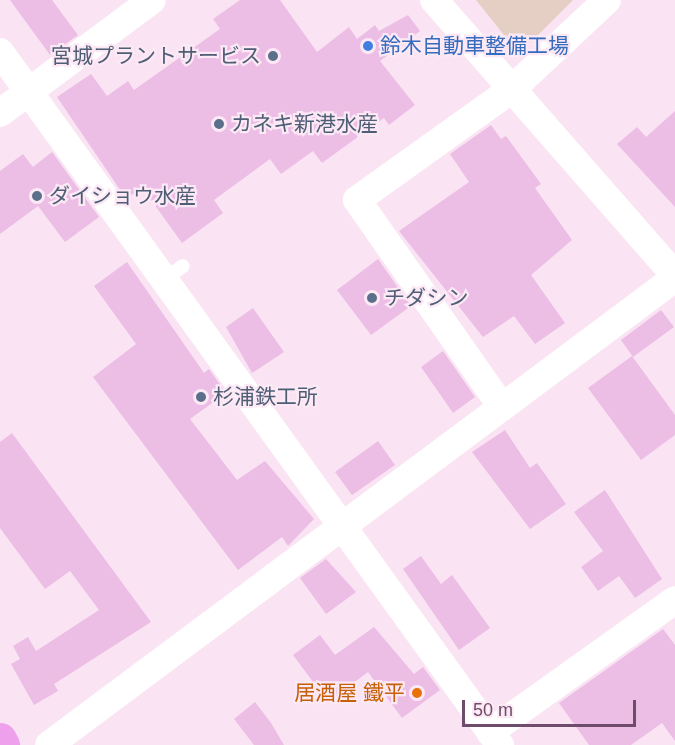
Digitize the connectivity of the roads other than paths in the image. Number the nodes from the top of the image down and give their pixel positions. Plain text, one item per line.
1 (152, 0) edge
2 (435, 0) edge
3 (607, 0) edge
4 (0, 52) edge
5 (512, 89) junction
6 (27, 93) junction
7 (0, 113) edge
8 (675, 277) edge
9 (502, 408) junction
10 (342, 527) junction
11 (675, 600) edge
12 (0, 739) edge
13 (495, 739) edge
14 (3, 745) edge
15 (49, 745) edge

1 - 6 street
2 - 5 street
3 - 5 street
4 - 6 street
5 - 8 street
5 - 9 street
6 - 7 street
6 - 10 street
8 - 9 street
9 - 10 street
10 - 13 street
10 - 15 street
11 - 13 street
12 - 14 highway

